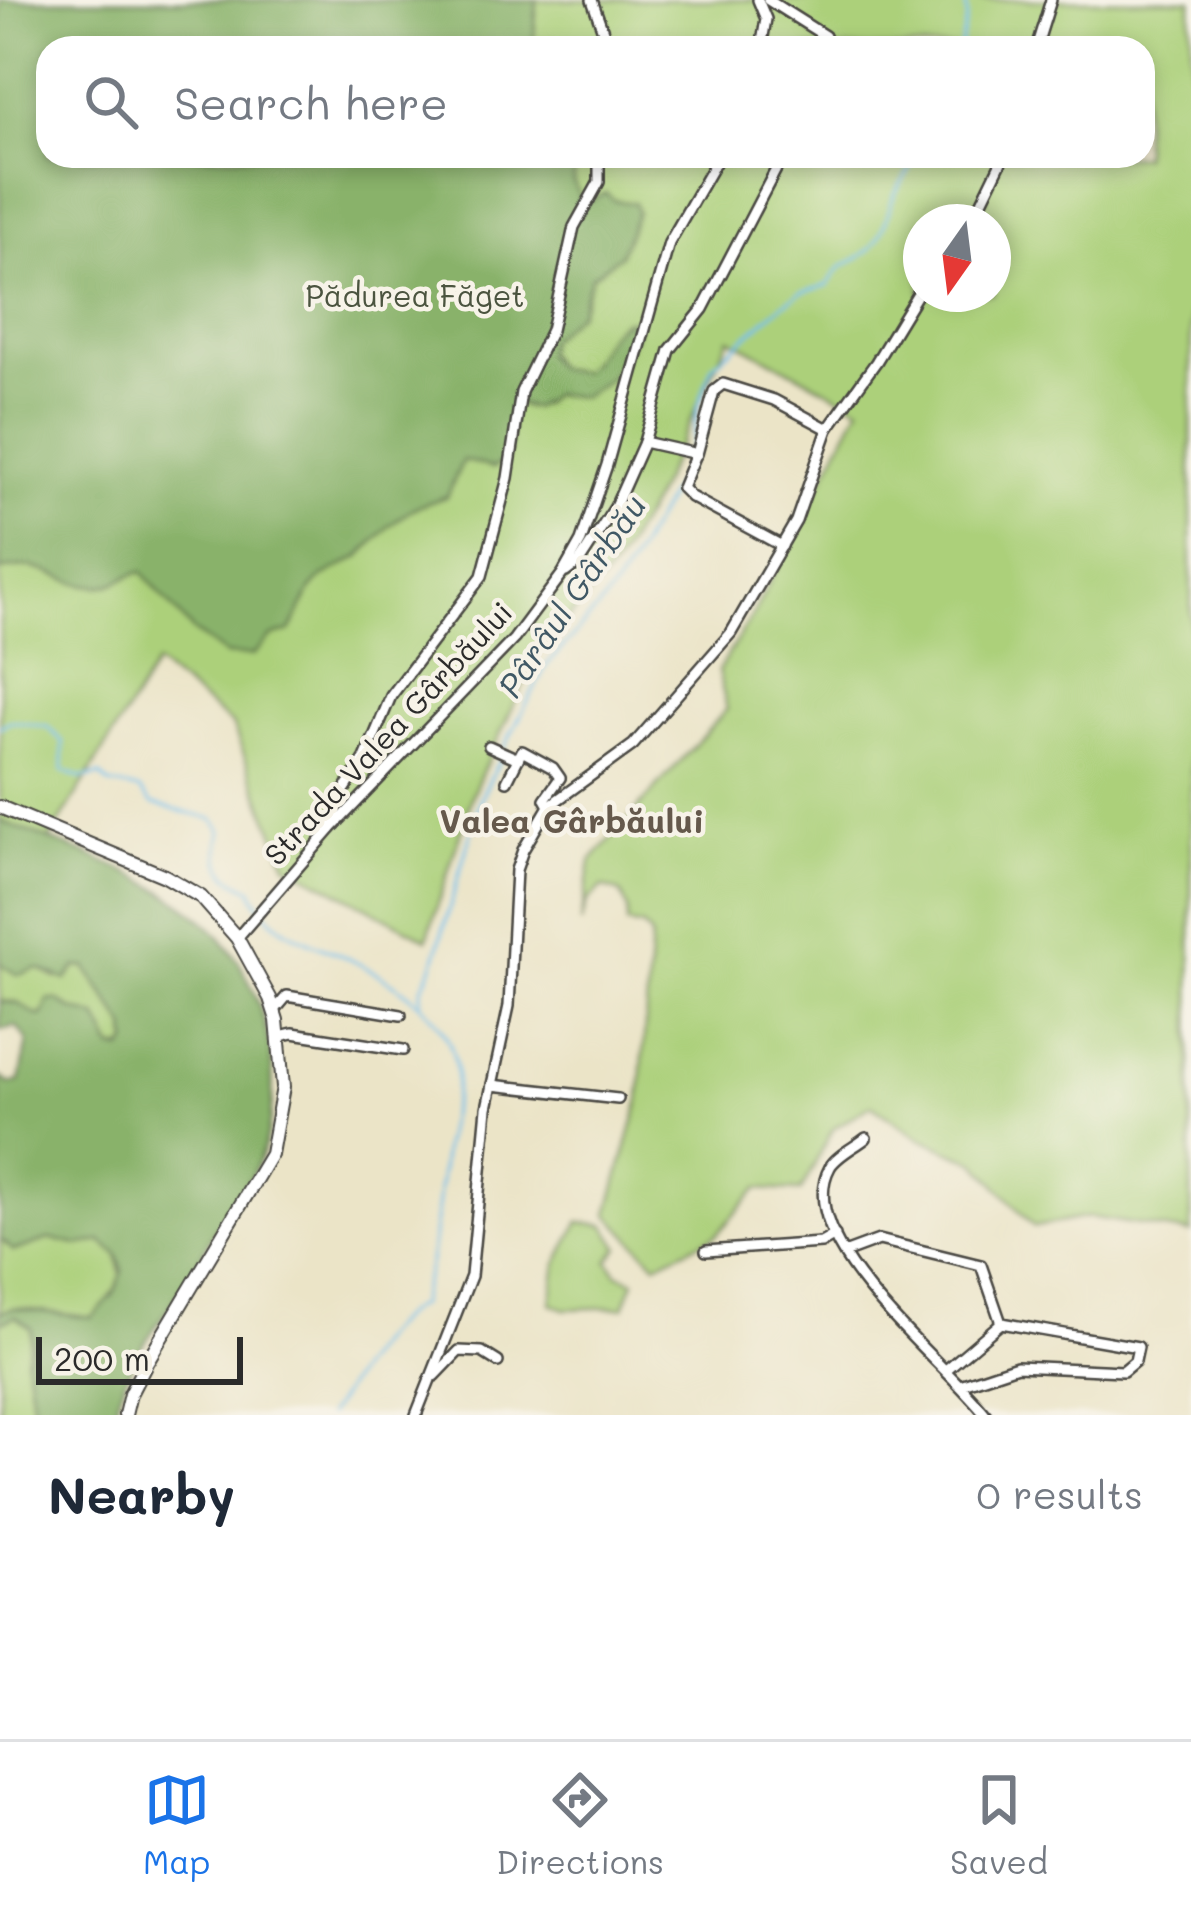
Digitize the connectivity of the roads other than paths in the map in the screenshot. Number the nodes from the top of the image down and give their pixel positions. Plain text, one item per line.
1 (592, 0) edge
2 (758, 0) edge
3 (768, 0) edge
4 (1051, 0) edge
5 (605, 36) edge
6 (763, 36) edge
7 (826, 36) edge
8 (1040, 36) edge
9 (599, 168) edge
10 (711, 168) edge
11 (777, 168) edge
12 (998, 168) edge
13 (981, 204) edge
14 (906, 312) edge
15 (828, 429) junction
16 (644, 442) junction
17 (693, 454) junction
18 (782, 546) junction
19 (563, 574) junction
20 (507, 781) dead end
21 (0, 807) edge
22 (546, 810) junction
23 (331, 829) junction
24 (237, 938) junction
25 (274, 1010) junction
26 (401, 1015) dead end
27 (280, 1036) junction
28 (404, 1050) dead end
29 (491, 1084) junction
30 (618, 1099) dead end
31 (866, 1138) dead end
32 (835, 1235) junction
33 (706, 1251) dead end
34 (844, 1253) junction
35 (1001, 1323) junction
36 (498, 1362) dead end
37 (947, 1369) junction
38 (962, 1384) junction
39 (428, 1385) junction
40 (125, 1415) edge
41 (416, 1415) edge
42 (986, 1415) edge

1 - 5 street
2 - 6 street
3 - 7 street
4 - 8 street
9 - 23 street
10 - 19 street, Strada Valea Gârbăului
11 - 16 street
12 - 13 street
14 - 15 street
15 - 17 street
15 - 18 street
16 - 17 street
16 - 19 street
17 - 18 street
18 - 22 street
19 - 23 street, Strada Valea Gârbăului
20 - 22 street
21 - 24 main road
22 - 29 street
23 - 24 street, Strada Valea Gârbăului
24 - 25 main road
25 - 26 street
25 - 27 main road
27 - 28 street
27 - 40 main road
29 - 30 street
29 - 39 street
31 - 32 street
32 - 33 street
32 - 34 street
34 - 35 street
34 - 37 street
35 - 37 street
35 - 38 street
36 - 39 street
37 - 38 street
38 - 42 street
39 - 41 street

